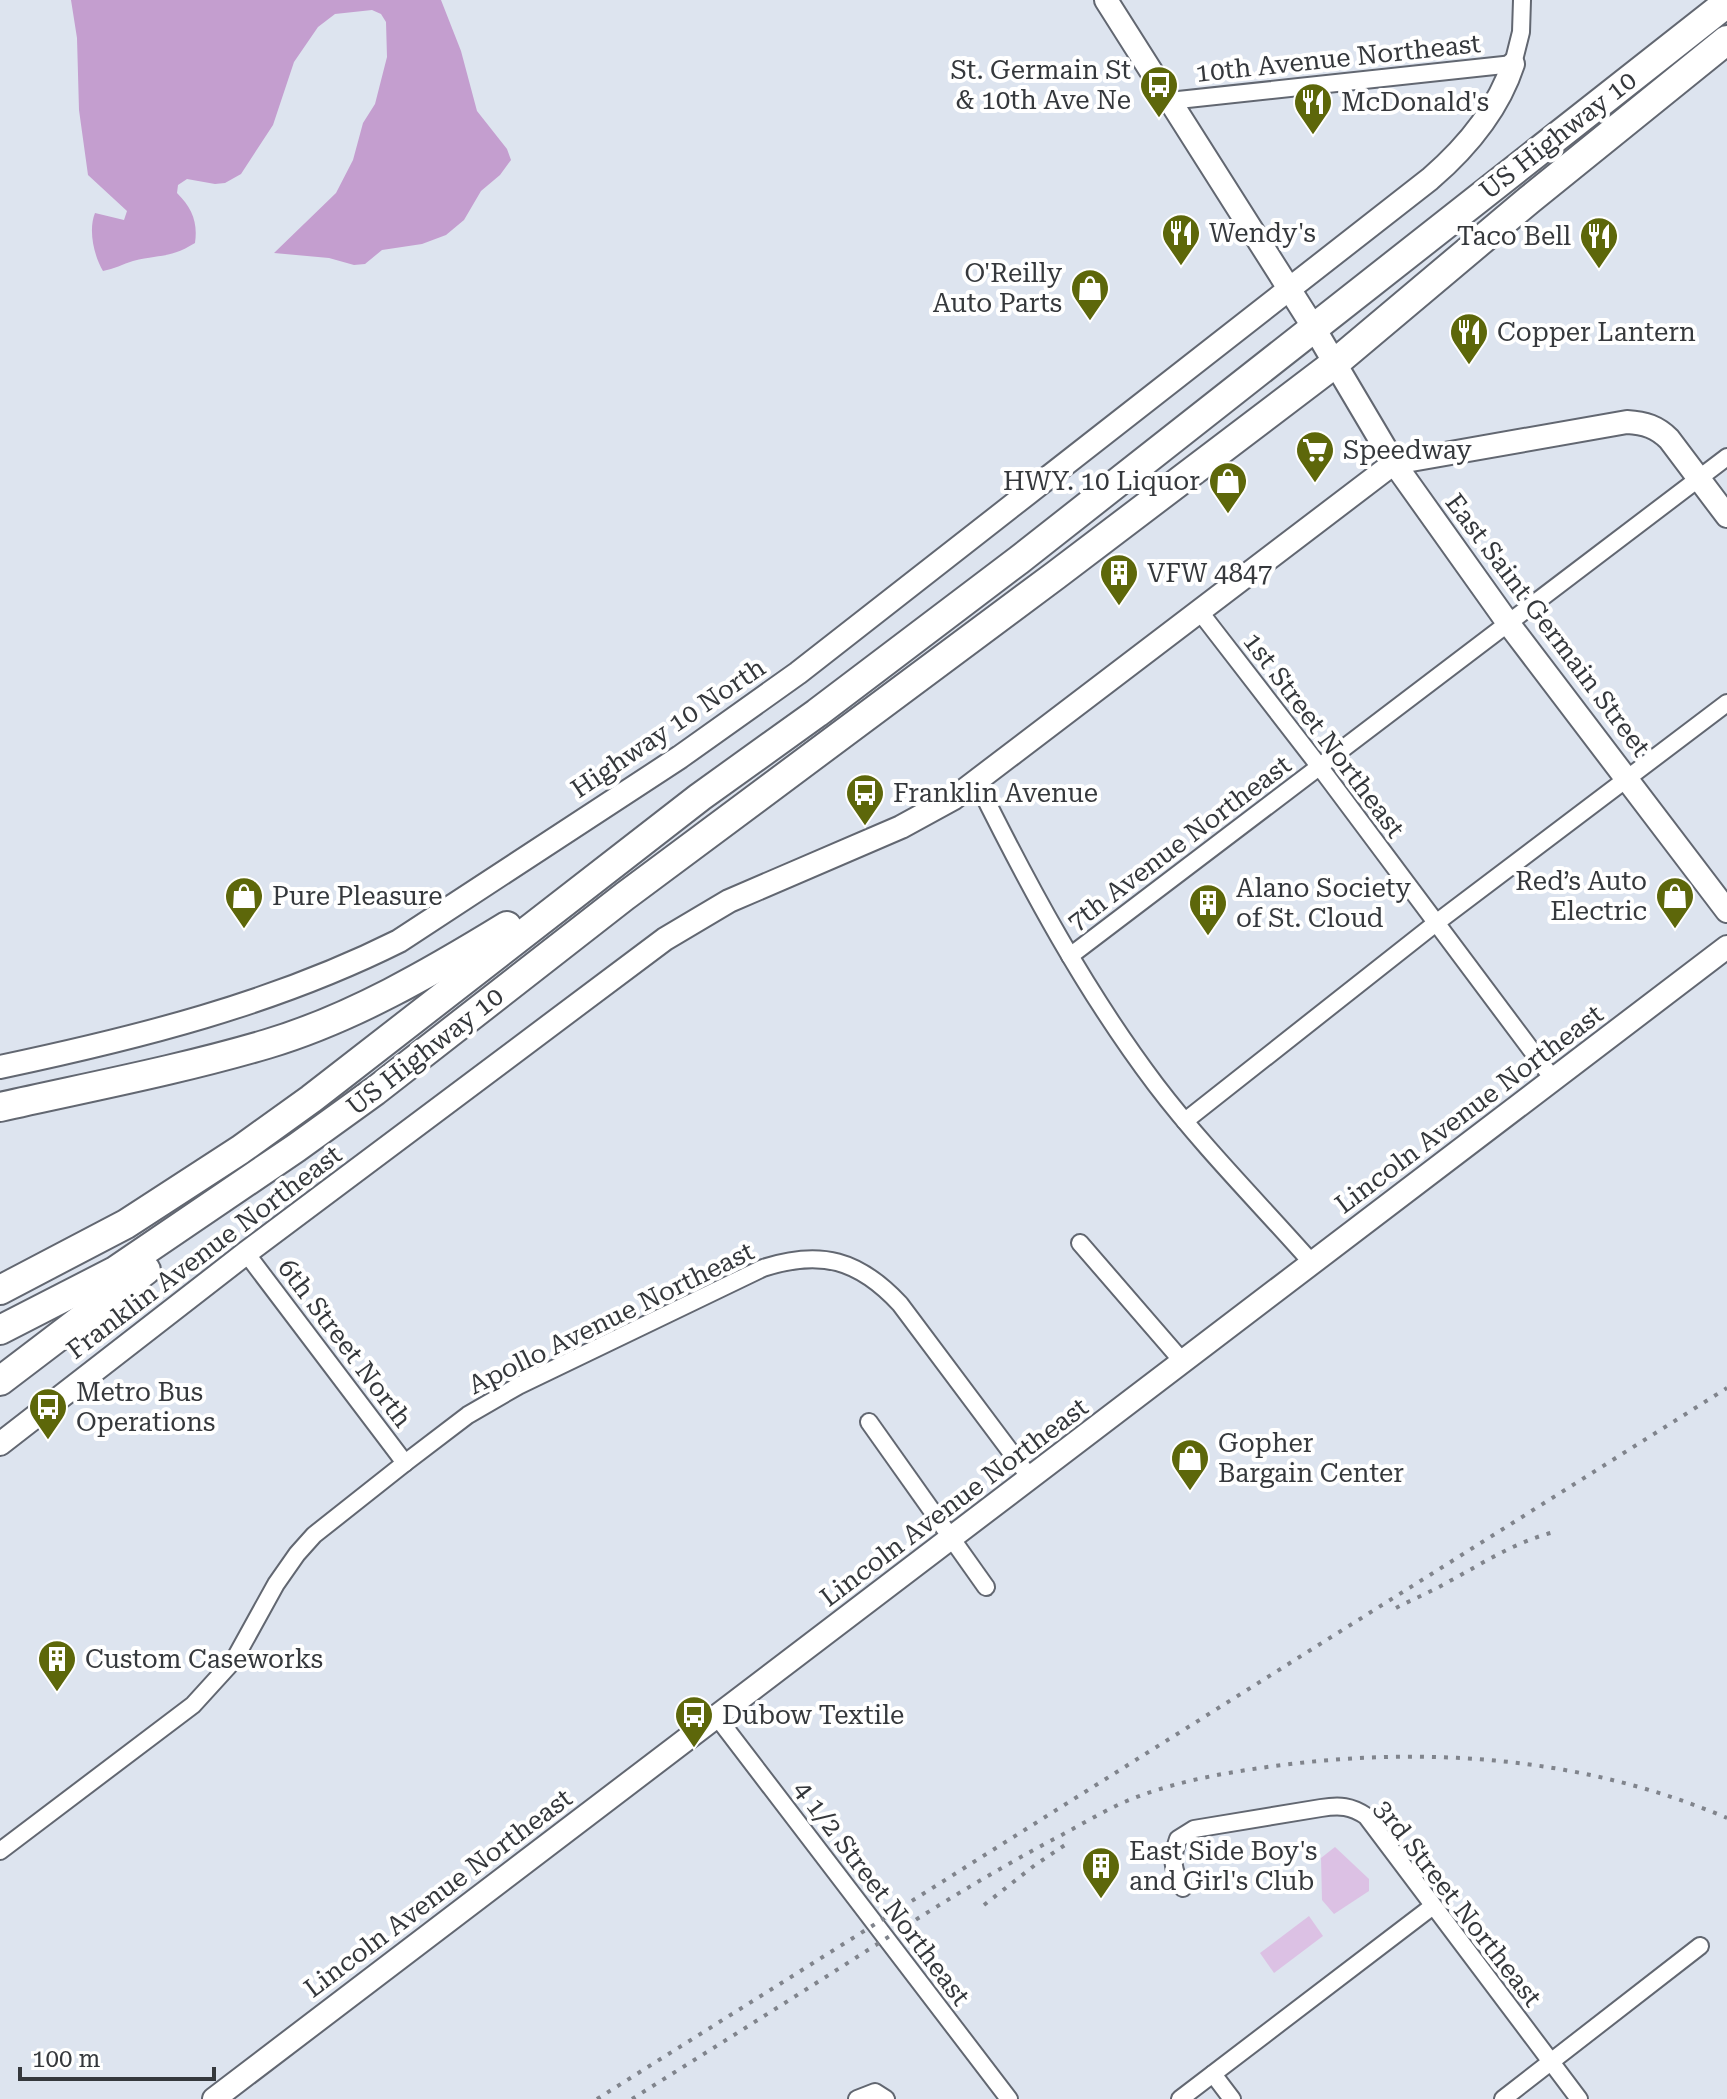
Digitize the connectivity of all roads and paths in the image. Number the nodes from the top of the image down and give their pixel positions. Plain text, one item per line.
1 (1106, 0) edge
2 (1522, 0) edge
3 (1727, 3) edge
4 (1727, 40) edge
5 (1513, 64) junction
6 (1169, 101) junction
7 (1288, 288) junction
8 (1314, 328) junction
9 (1334, 364) junction
10 (1727, 457) edge
11 (1394, 463) junction
12 (1698, 478) junction
13 (1727, 516) edge
14 (1200, 612) junction
15 (1508, 623) junction
16 (1727, 703) edge
17 (1319, 766) junction
18 (1628, 780) junction
19 (977, 782) junction
20 (700, 797) junction
21 (1727, 911) edge
22 (1436, 923) junction
23 (1727, 947) edge
24 (1070, 956) junction
25 (0, 1067) edge
26 (1553, 1079) junction
27 (0, 1107) edge
28 (1185, 1121) junction
29 (296, 1148) junction
30 (1080, 1243) dead end
31 (246, 1253) junction
32 (1312, 1263) junction
33 (0, 1290) edge
34 (0, 1330) edge
35 (1183, 1362) junction
36 (0, 1381) edge
37 (869, 1422) dead end
38 (0, 1444) edge
39 (405, 1463) junction
40 (1031, 1479) junction
41 (952, 1539) junction
42 (986, 1587) dead end
43 (717, 1717) junction
44 (0, 1851) edge
45 (1183, 1888) dead end
46 (1433, 1906) junction
47 (1700, 1946) dead end
48 (1551, 2063) junction
49 (1213, 2074) junction
50 (881, 2095) edge
51 (214, 2099) edge
52 (857, 2099) edge
53 (1009, 2099) edge
54 (1180, 2099) edge
55 (1232, 2099) edge
56 (1503, 2099) edge
57 (1579, 2099) edge

1 - 6 street, East Saint Germain Street
2 - 5 street
3 - 8 highway, US Highway 10
4 - 9 highway, US Highway 10
5 - 6 street, 10th Avenue Northeast
5 - 7 street, Highway 10 North
6 - 7 street, East Saint Germain Street
7 - 8 street, East Saint Germain Street
7 - 25 street, Highway 10 North
8 - 9 street, East Saint Germain Street
8 - 20 highway, US Highway 10
9 - 11 street, East Saint Germain Street
9 - 29 highway, US Highway 10
10 - 12 street, 7th Avenue Northeast
11 - 12 street
11 - 14 street, Franklin Avenue Northeast
11 - 15 street, East Saint Germain Street
12 - 13 street
12 - 15 street, 7th Avenue Northeast
14 - 17 street, 1st Street Northeast
14 - 19 street, Franklin Avenue Northeast
15 - 17 street, 7th Avenue Northeast
15 - 18 street, East Saint Germain Street
16 - 18 street
17 - 22 street, 1st Street Northeast
17 - 24 street, 7th Avenue Northeast
18 - 21 street, East Saint Germain Street
18 - 22 street
19 - 24 street
19 - 31 street, Franklin Avenue Northeast
20 - 27 highway
20 - 33 highway
22 - 26 street, 1st Street Northeast
22 - 28 street
23 - 26 street, Lincoln Avenue Northeast
24 - 28 street
26 - 32 street, Lincoln Avenue Northeast
28 - 32 street
29 - 34 highway, US Highway 10
29 - 36 highway
30 - 35 street
31 - 38 street, Franklin Avenue Northeast
31 - 39 street, 6th Street North
32 - 35 street, Lincoln Avenue Northeast
35 - 40 street, Lincoln Avenue Northeast
37 - 41 street
39 - 40 street, Apollo Avenue Northeast
39 - 44 street, Apollo Avenue Northeast
40 - 41 street, Lincoln Avenue Northeast
41 - 42 street
41 - 43 street, Lincoln Avenue Northeast
43 - 51 street, Lincoln Avenue Northeast
43 - 53 street, 4 1/2 Street Northeast
45 - 46 street, 3rd Street Northeast
46 - 48 street, 3rd Street Northeast
46 - 49 street
47 - 48 street
48 - 56 street
48 - 57 street, 3rd Street Northeast
49 - 54 street
49 - 55 street
50 - 52 street

